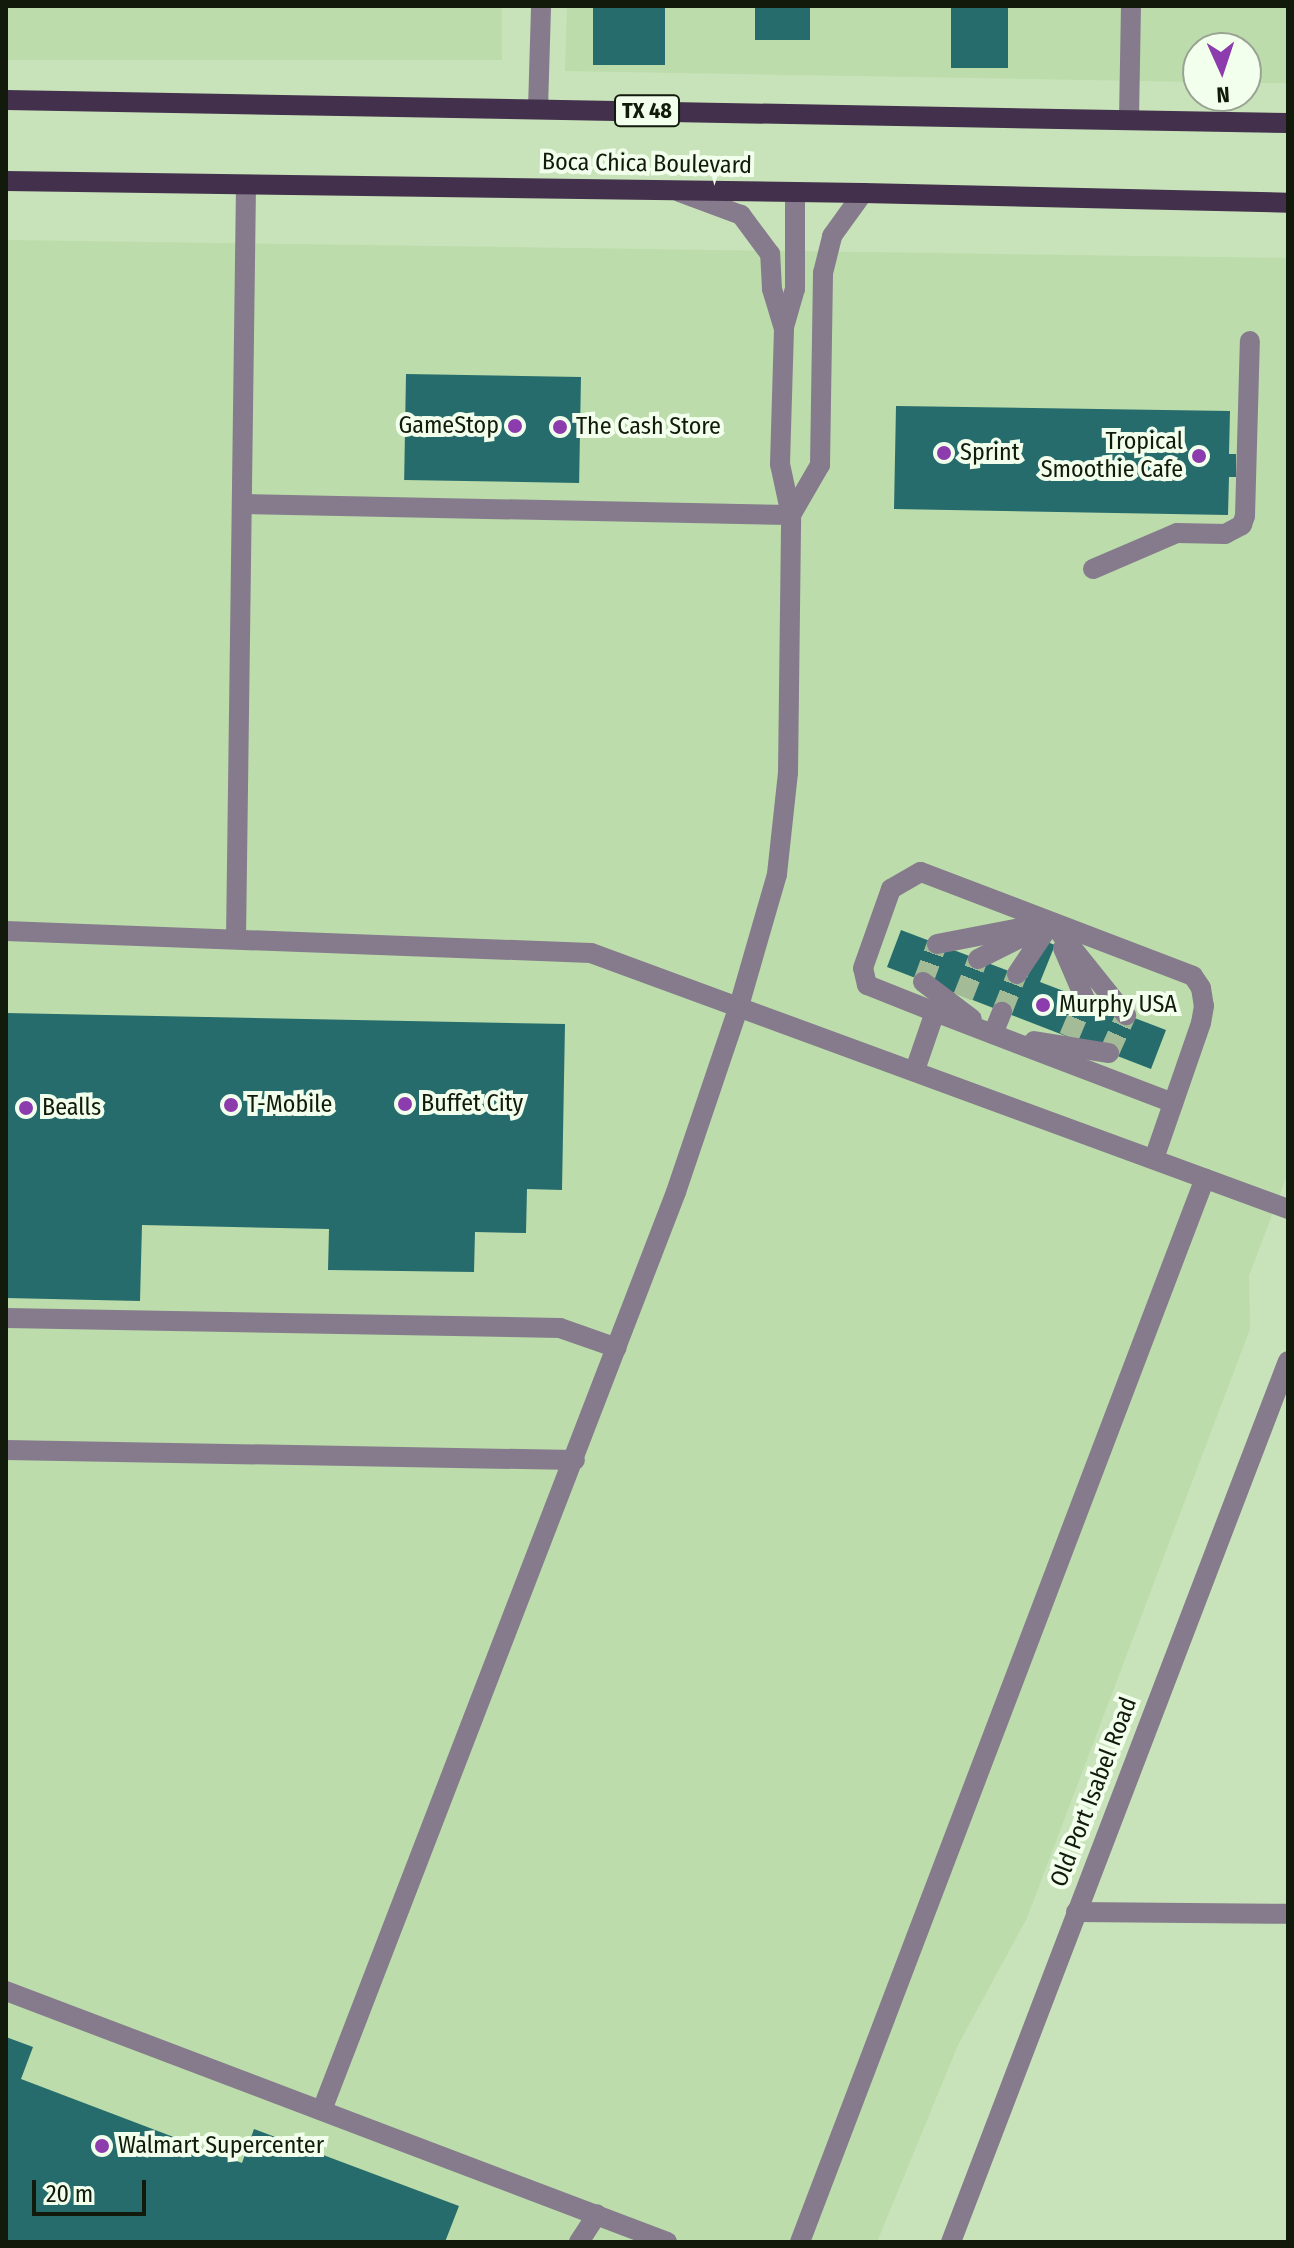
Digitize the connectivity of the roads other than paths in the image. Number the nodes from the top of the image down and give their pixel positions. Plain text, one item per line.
1 (541, 6) edge
2 (1131, 6) edge
3 (6, 100) edge
4 (538, 109) junction
5 (1129, 120) junction
6 (1288, 123) edge
7 (6, 181) edge
8 (246, 185) junction
9 (675, 191) junction
10 (795, 193) junction
11 (863, 193) junction
12 (1288, 203) edge
13 (784, 329) junction
14 (1250, 341) dead end
15 (242, 504) junction
16 (791, 515) junction
17 (1093, 569) dead end
18 (1051, 922) junction
19 (6, 931) edge
20 (236, 939) junction
21 (937, 944) dead end
22 (978, 959) tunnel mouth
23 (1017, 974) tunnel mouth
24 (923, 982) dead end
25 (963, 997) dead end
26 (1085, 999) dead end
27 (739, 1006) junction
28 (935, 1012) junction
29 (1002, 1012) tunnel mouth
30 (1126, 1015) dead end
31 (993, 1034) junction
32 (1069, 1037) dead end
33 (1109, 1053) dead end
34 (915, 1070) junction
35 (1173, 1103) junction
36 (1154, 1159) junction
37 (1205, 1178) junction
38 (1288, 1209) edge
39 (6, 1318) edge
40 (617, 1348) junction
41 (1288, 1361) edge
42 (6, 1450) edge
43 (575, 1460) junction
44 (1076, 1912) junction
45 (1288, 1914) edge
46 (6, 1991) edge
47 (322, 2110) junction
48 (597, 2214) junction
49 (579, 2242) edge
50 (667, 2242) edge
51 (800, 2242) edge
52 (951, 2242) edge

1 - 4 street
2 - 5 street
3 - 4 main road, TX 48
4 - 5 main road, TX 48
5 - 6 main road, TX 48
7 - 8 main road, Boca Chica Boulevard
8 - 9 main road, Boca Chica Boulevard
8 - 15 street
9 - 10 main road, Boca Chica Boulevard
9 - 13 street
10 - 11 main road, Boca Chica Boulevard
10 - 13 street
11 - 12 main road, Boca Chica Boulevard
11 - 16 street
13 - 16 street
14 - 17 street
15 - 16 street
15 - 20 street
16 - 27 street
18 - 21 street
18 - 22 street
18 - 23 street
18 - 26 street
18 - 28 street
18 - 30 street
18 - 35 street
19 - 20 street
20 - 27 street
24 - 31 street
25 - 31 street
27 - 34 street
27 - 40 street
28 - 31 street
28 - 34 street
29 - 31 street
31 - 32 street
31 - 33 street
31 - 35 street
34 - 36 street
35 - 36 street
36 - 37 street
37 - 38 street
37 - 51 street
39 - 40 street
40 - 43 street
41 - 44 street, Old Port Isabel Road
42 - 43 street
43 - 47 street
44 - 45 street
44 - 52 street, Old Port Isabel Road
46 - 47 street
47 - 48 street
48 - 49 street
48 - 50 street

